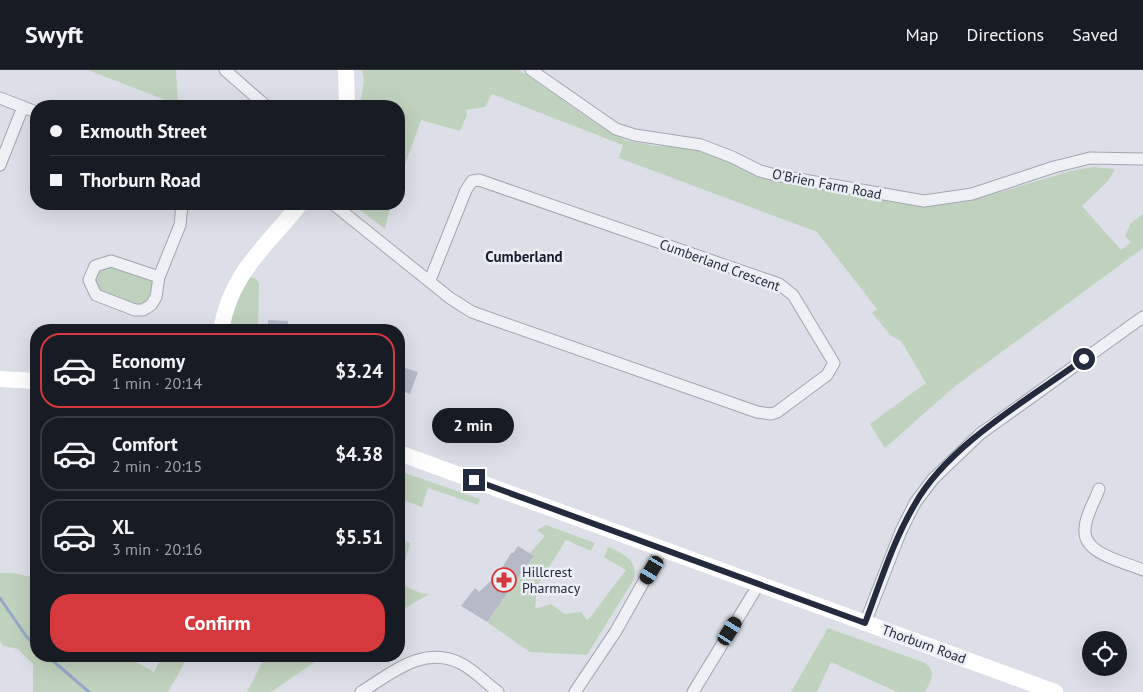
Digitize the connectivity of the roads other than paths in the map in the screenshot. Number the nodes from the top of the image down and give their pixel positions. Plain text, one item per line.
1 (225, 70) edge
2 (346, 70) edge
3 (531, 70) edge
4 (0, 98) edge
5 (259, 100) edge
6 (347, 100) edge
7 (23, 107) junction
8 (30, 110) edge
9 (1143, 159) edge
10 (0, 164) edge
11 (181, 210) edge
12 (295, 210) edge
13 (341, 210) edge
14 (159, 277) junction
15 (430, 280) junction
16 (1143, 317) edge
17 (222, 324) edge
18 (0, 372) edge
19 (0, 379) edge
20 (29, 380) edge
21 (0, 392) edge
22 (405, 455) edge
23 (1099, 489) dead end
24 (662, 549) junction
25 (1143, 570) edge
26 (759, 584) junction
27 (865, 623) junction
28 (361, 692) edge
29 (498, 692) edge
30 (575, 692) edge
31 (693, 692) edge
32 (1055, 692) edge

1 - 5 street
2 - 6 main road
3 - 9 street, O'Brien Farm Road
4 - 7 street
7 - 8 street
7 - 10 street
11 - 14 street
12 - 17 main road
13 - 15 street, Cumberland Crescent
14 - 14 street
15 - 15 street, Cumberland Crescent
16 - 27 street
18 - 20 main road
19 - 20 main road
20 - 21 main road
22 - 24 main road, Thorburn Road
23 - 25 street
24 - 26 main road, Thorburn Road
24 - 30 street
26 - 27 main road, Thorburn Road
26 - 31 street
27 - 32 main road, Thorburn Road
28 - 29 street

